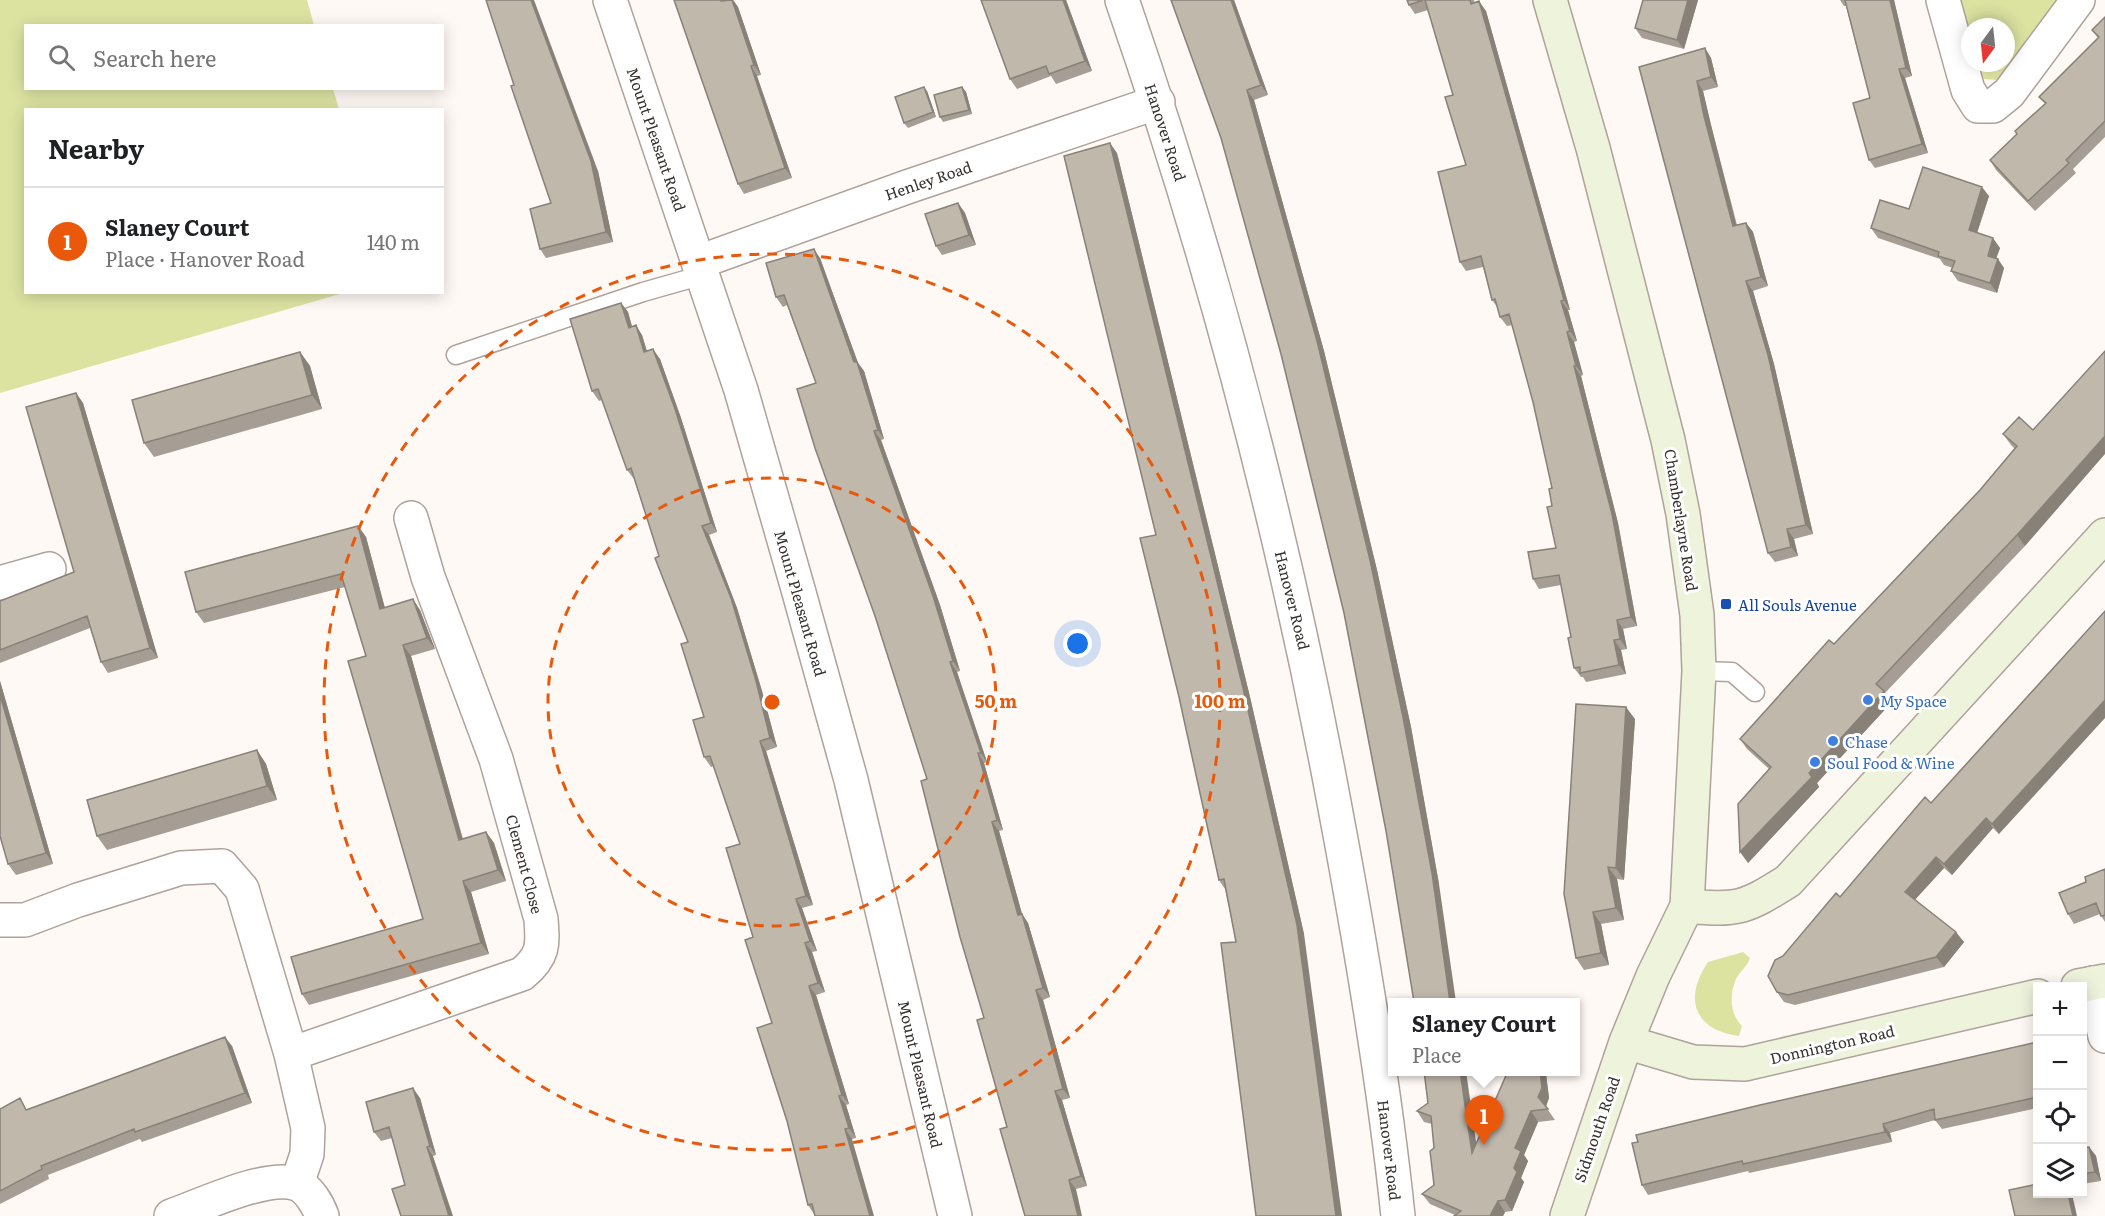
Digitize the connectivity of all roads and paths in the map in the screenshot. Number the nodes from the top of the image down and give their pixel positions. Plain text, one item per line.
1 (610, 0) edge
2 (1122, 0) edge
3 (1550, 0) edge
4 (1943, 0) edge
5 (2078, 0) edge
6 (1158, 102) junction
7 (701, 269) junction
8 (456, 355) dead end
9 (411, 518) dead end
10 (2105, 535) edge
11 (49, 569) dead end
12 (0, 583) edge
13 (1699, 671) junction
14 (1755, 692) dead end
15 (1687, 906) junction
16 (0, 920) edge
17 (2092, 984) edge
18 (2033, 997) edge
19 (2105, 1036) edge
20 (1626, 1042) junction
21 (291, 1054) junction
22 (297, 1184) junction
23 (171, 1216) edge
24 (322, 1216) edge
25 (955, 1216) edge
26 (1398, 1216) edge
27 (1567, 1216) edge

1 - 7 street, Mount Pleasant Road
2 - 6 street, Hanover Road
3 - 13 street, Chamberlayne Road
4 - 5 street
6 - 7 street, Henley Road
6 - 26 street, Hanover Road
7 - 8 lane
7 - 25 street, Mount Pleasant Road
9 - 21 street, Clement Close
10 - 15 street
11 - 12 street
13 - 14 lane
13 - 15 street, Chamberlayne Road
15 - 20 street, Chamberlayne Road
16 - 21 street
17 - 19 street
18 - 20 street, Donnington Road
20 - 27 street, Sidmouth Road
21 - 22 street
22 - 23 street
22 - 24 street

